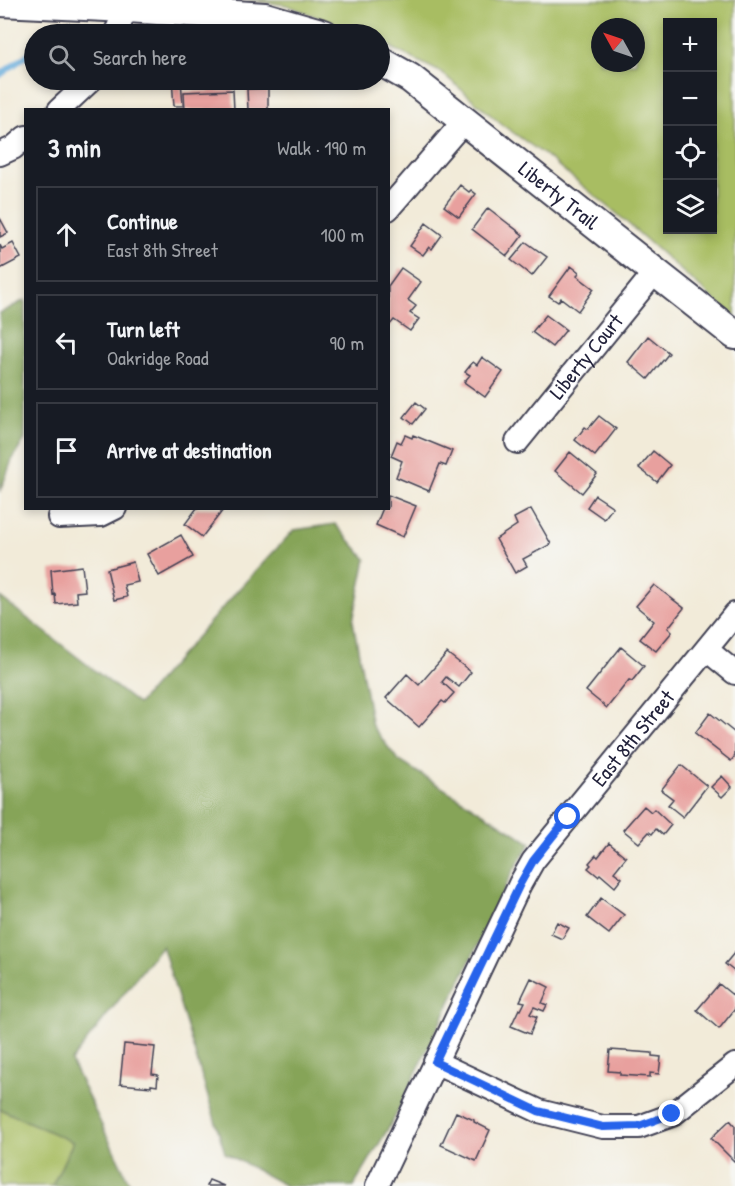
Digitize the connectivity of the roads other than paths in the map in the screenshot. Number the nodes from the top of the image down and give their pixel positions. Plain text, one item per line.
1 (0, 2) edge
2 (127, 8) junction
3 (120, 24) edge
4 (289, 24) edge
5 (390, 67) edge
6 (80, 90) edge
7 (61, 108) edge
8 (465, 120) junction
9 (24, 139) edge
10 (0, 154) edge
11 (390, 207) edge
12 (655, 272) junction
13 (735, 334) edge
14 (517, 442) dead end
15 (111, 510) edge
16 (59, 517) dead end
17 (735, 614) edge
18 (707, 650) junction
19 (735, 673) edge
20 (435, 1062) junction
21 (735, 1065) edge
22 (377, 1186) edge

1 - 2 street
2 - 3 street
2 - 4 street
5 - 8 street, Liberty Trail
6 - 7 street
8 - 11 street
8 - 12 street, Liberty Trail
9 - 10 street
12 - 13 street, Liberty Trail
12 - 14 street, Liberty Court
15 - 16 street
17 - 18 street, East 8th Street
18 - 19 street
18 - 20 street, East 8th Street
20 - 21 street
20 - 22 street, East 8th Street

